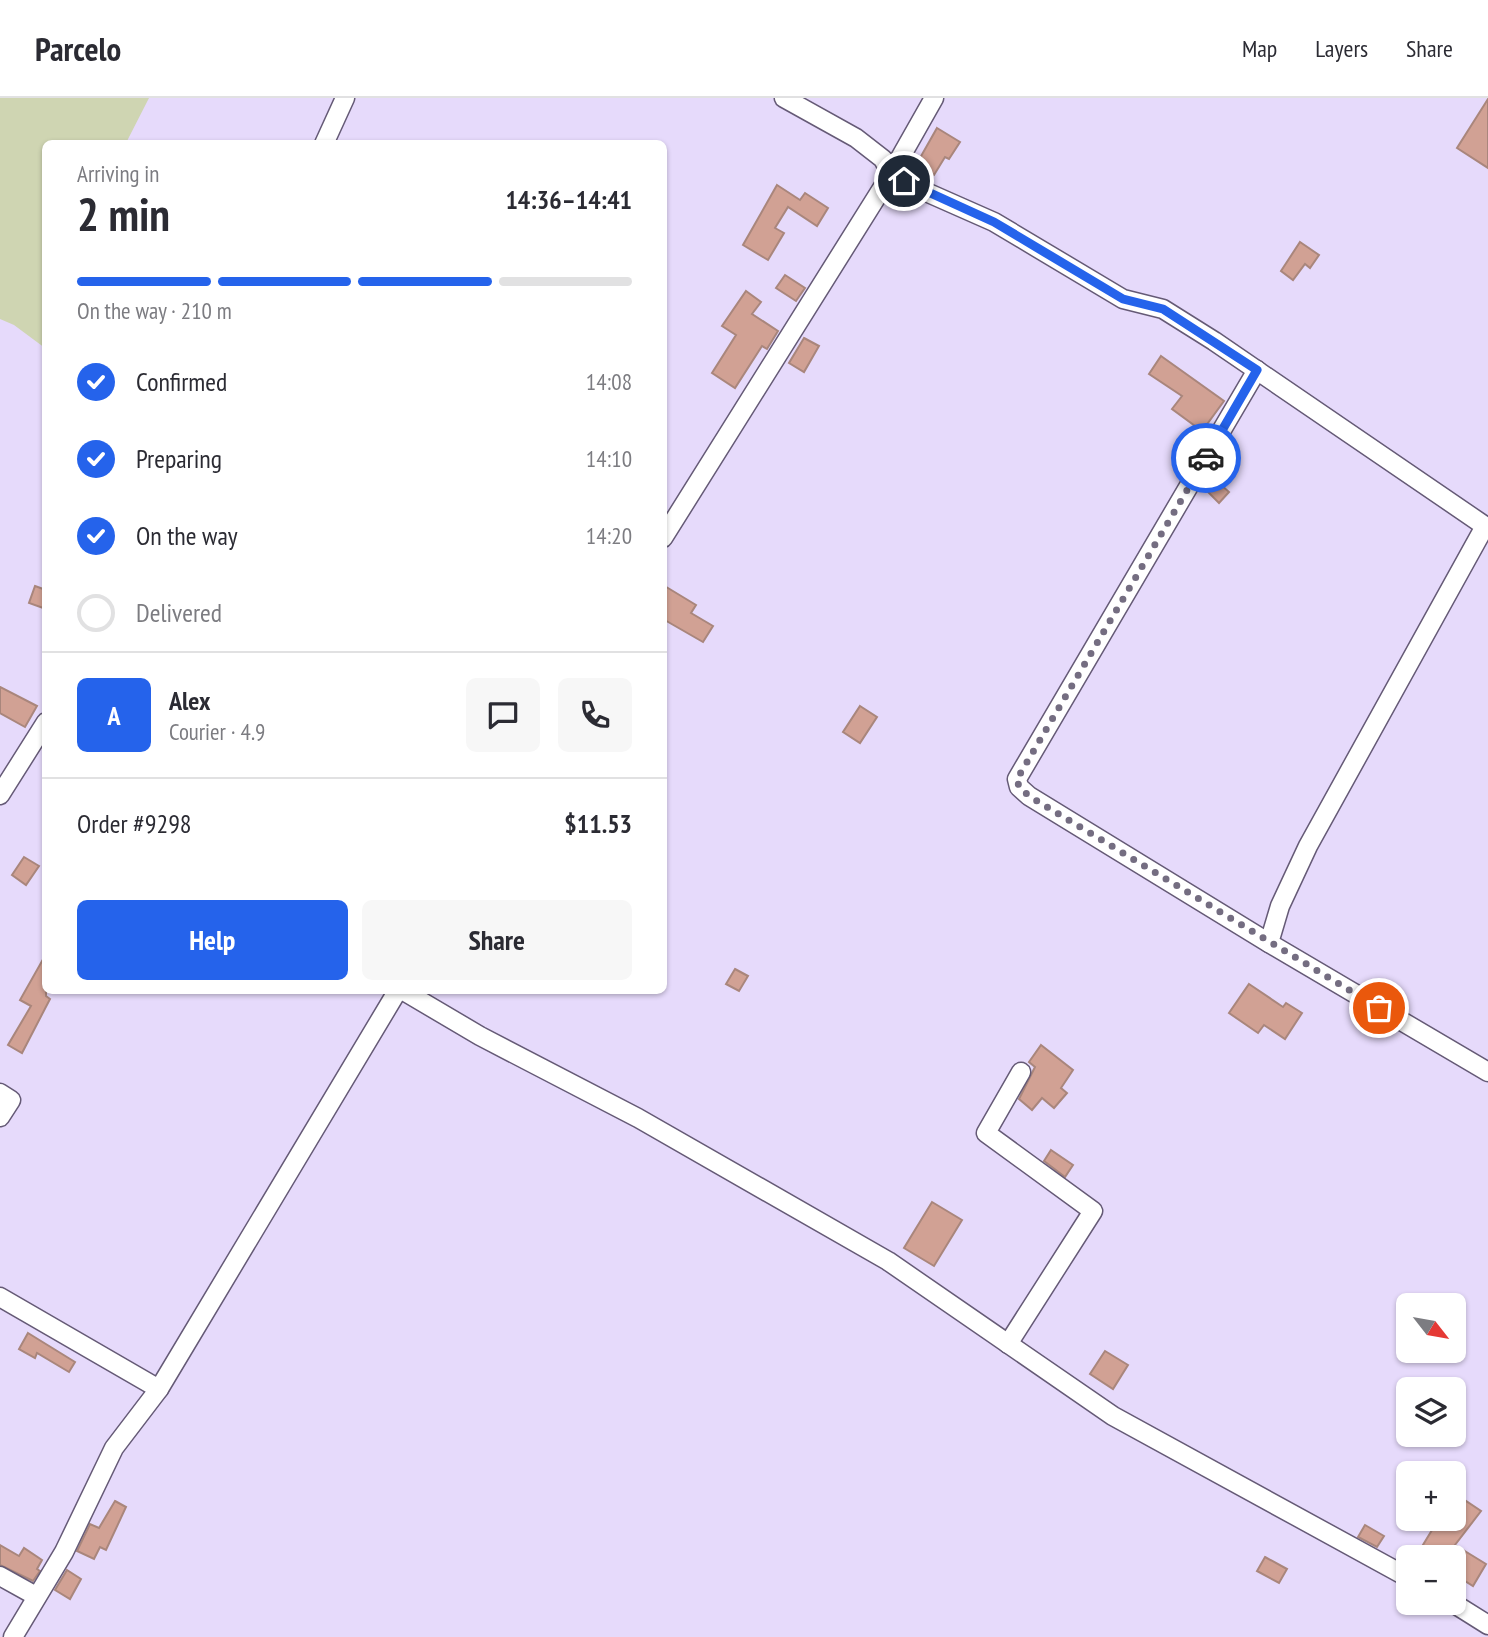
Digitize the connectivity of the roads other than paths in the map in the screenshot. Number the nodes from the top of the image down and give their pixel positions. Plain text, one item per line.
1 (345, 98) edge
2 (784, 98) edge
3 (934, 98) edge
4 (326, 140) edge
5 (891, 174) junction
6 (1257, 370) junction
7 (667, 532) edge
8 (42, 728) edge
9 (0, 795) edge
10 (1269, 943) junction
11 (398, 994) edge
12 (407, 994) edge
13 (1021, 1072) dead end
14 (1488, 1072) edge
15 (0, 1093) edge
16 (0, 1117) edge
17 (0, 1297) edge
18 (1008, 1344) junction
19 (159, 1389) junction
20 (1396, 1571) edge
21 (0, 1576) edge
22 (36, 1596) junction
23 (1466, 1611) edge
24 (1488, 1625) edge
25 (13, 1637) edge

1 - 4 street
2 - 5 street
3 - 5 street
5 - 6 street
5 - 7 street
6 - 10 street
6 - 10 street
8 - 9 street
10 - 14 street
11 - 19 street
12 - 18 street
13 - 18 street
15 - 16 street
17 - 19 street
18 - 20 street
19 - 22 street
21 - 22 street
22 - 25 street
23 - 24 street

